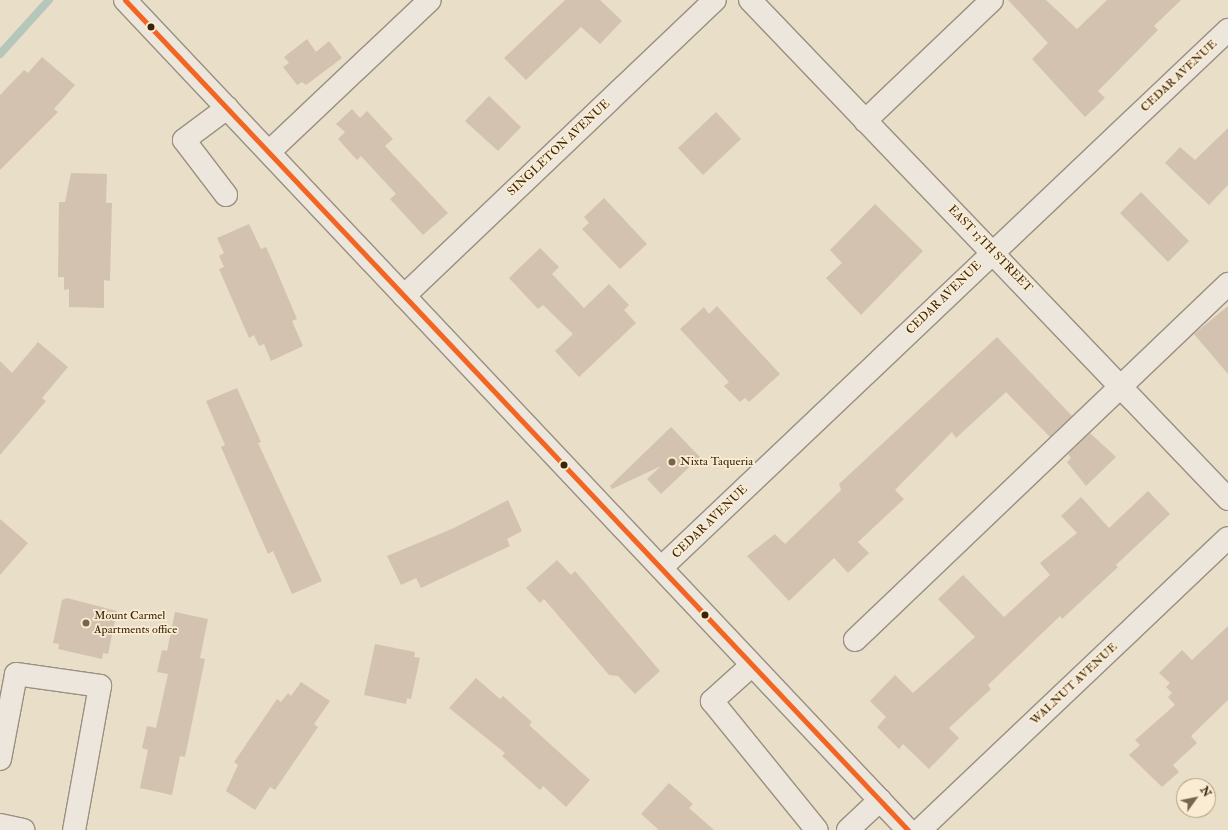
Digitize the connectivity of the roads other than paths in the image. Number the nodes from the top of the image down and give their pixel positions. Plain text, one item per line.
1 (430, 0) edge
2 (715, 0) edge
3 (750, 0) edge
4 (992, 0) edge
5 (130, 2) edge
6 (1228, 30) edge
7 (227, 108) junction
8 (865, 121) junction
9 (269, 152) junction
10 (226, 195) dead end
11 (993, 251) junction
12 (1228, 284) edge
13 (404, 296) junction
14 (1120, 385) junction
15 (1228, 499) edge
16 (1228, 538) edge
17 (661, 568) junction
18 (855, 640) dead end
19 (752, 665) junction
20 (0, 759) edge
21 (880, 800) junction
22 (0, 825) edge
23 (23, 830) edge
24 (74, 830) edge
25 (817, 830) edge
26 (848, 830) edge
27 (908, 830) edge
28 (920, 830) edge

1 - 9 street
2 - 13 street, SINGLETON AVENUE
3 - 8 street, EAST 13TH STREET
4 - 8 street
5 - 7 street
6 - 11 street, CEDAR AVENUE
7 - 9 street
7 - 10 street
8 - 11 street, EAST 13TH STREET
9 - 13 street
11 - 14 street, EAST 13TH STREET
11 - 17 street, CEDAR AVENUE
12 - 14 street
13 - 17 street
14 - 15 street, EAST 13TH STREET
14 - 18 street
16 - 28 street, WALNUT AVENUE
17 - 19 street
19 - 21 street
19 - 25 street
20 - 24 street
21 - 26 street
21 - 27 street
22 - 23 street

